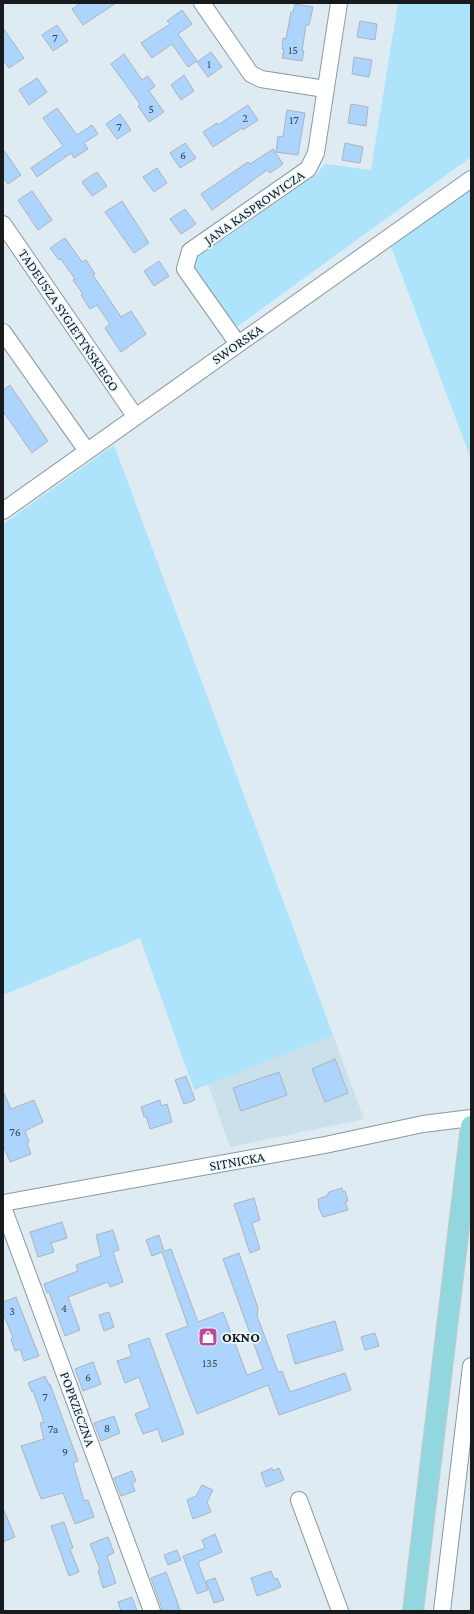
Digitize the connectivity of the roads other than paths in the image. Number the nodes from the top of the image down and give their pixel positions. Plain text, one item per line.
1 (202, 3) edge
2 (339, 3) edge
3 (325, 89) junction
4 (471, 179) edge
5 (3, 224) edge
6 (3, 332) edge
7 (238, 344) junction
8 (135, 416) junction
9 (87, 451) junction
10 (3, 511) edge
11 (471, 1118) edge
12 (471, 1126) edge
13 (3, 1203) edge
14 (3, 1206) edge
15 (471, 1366) edge
16 (299, 1500) dead end
17 (152, 1611) edge
18 (340, 1611) edge
19 (413, 1611) edge
20 (442, 1611) edge

1 - 3 street
2 - 3 street, JANA KASPROWICZA
3 - 7 street, JANA KASPROWICZA
4 - 7 street, SWORSKA
5 - 8 street, TADEUSZA SYGIETYŃSKIEGO
6 - 9 street
7 - 8 street, SWORSKA
8 - 9 street, SWORSKA
9 - 10 street, SWORSKA
11 - 13 street, SITNICKA
12 - 19 main road
14 - 17 street, POPRZECZNA
15 - 20 street
16 - 18 street

